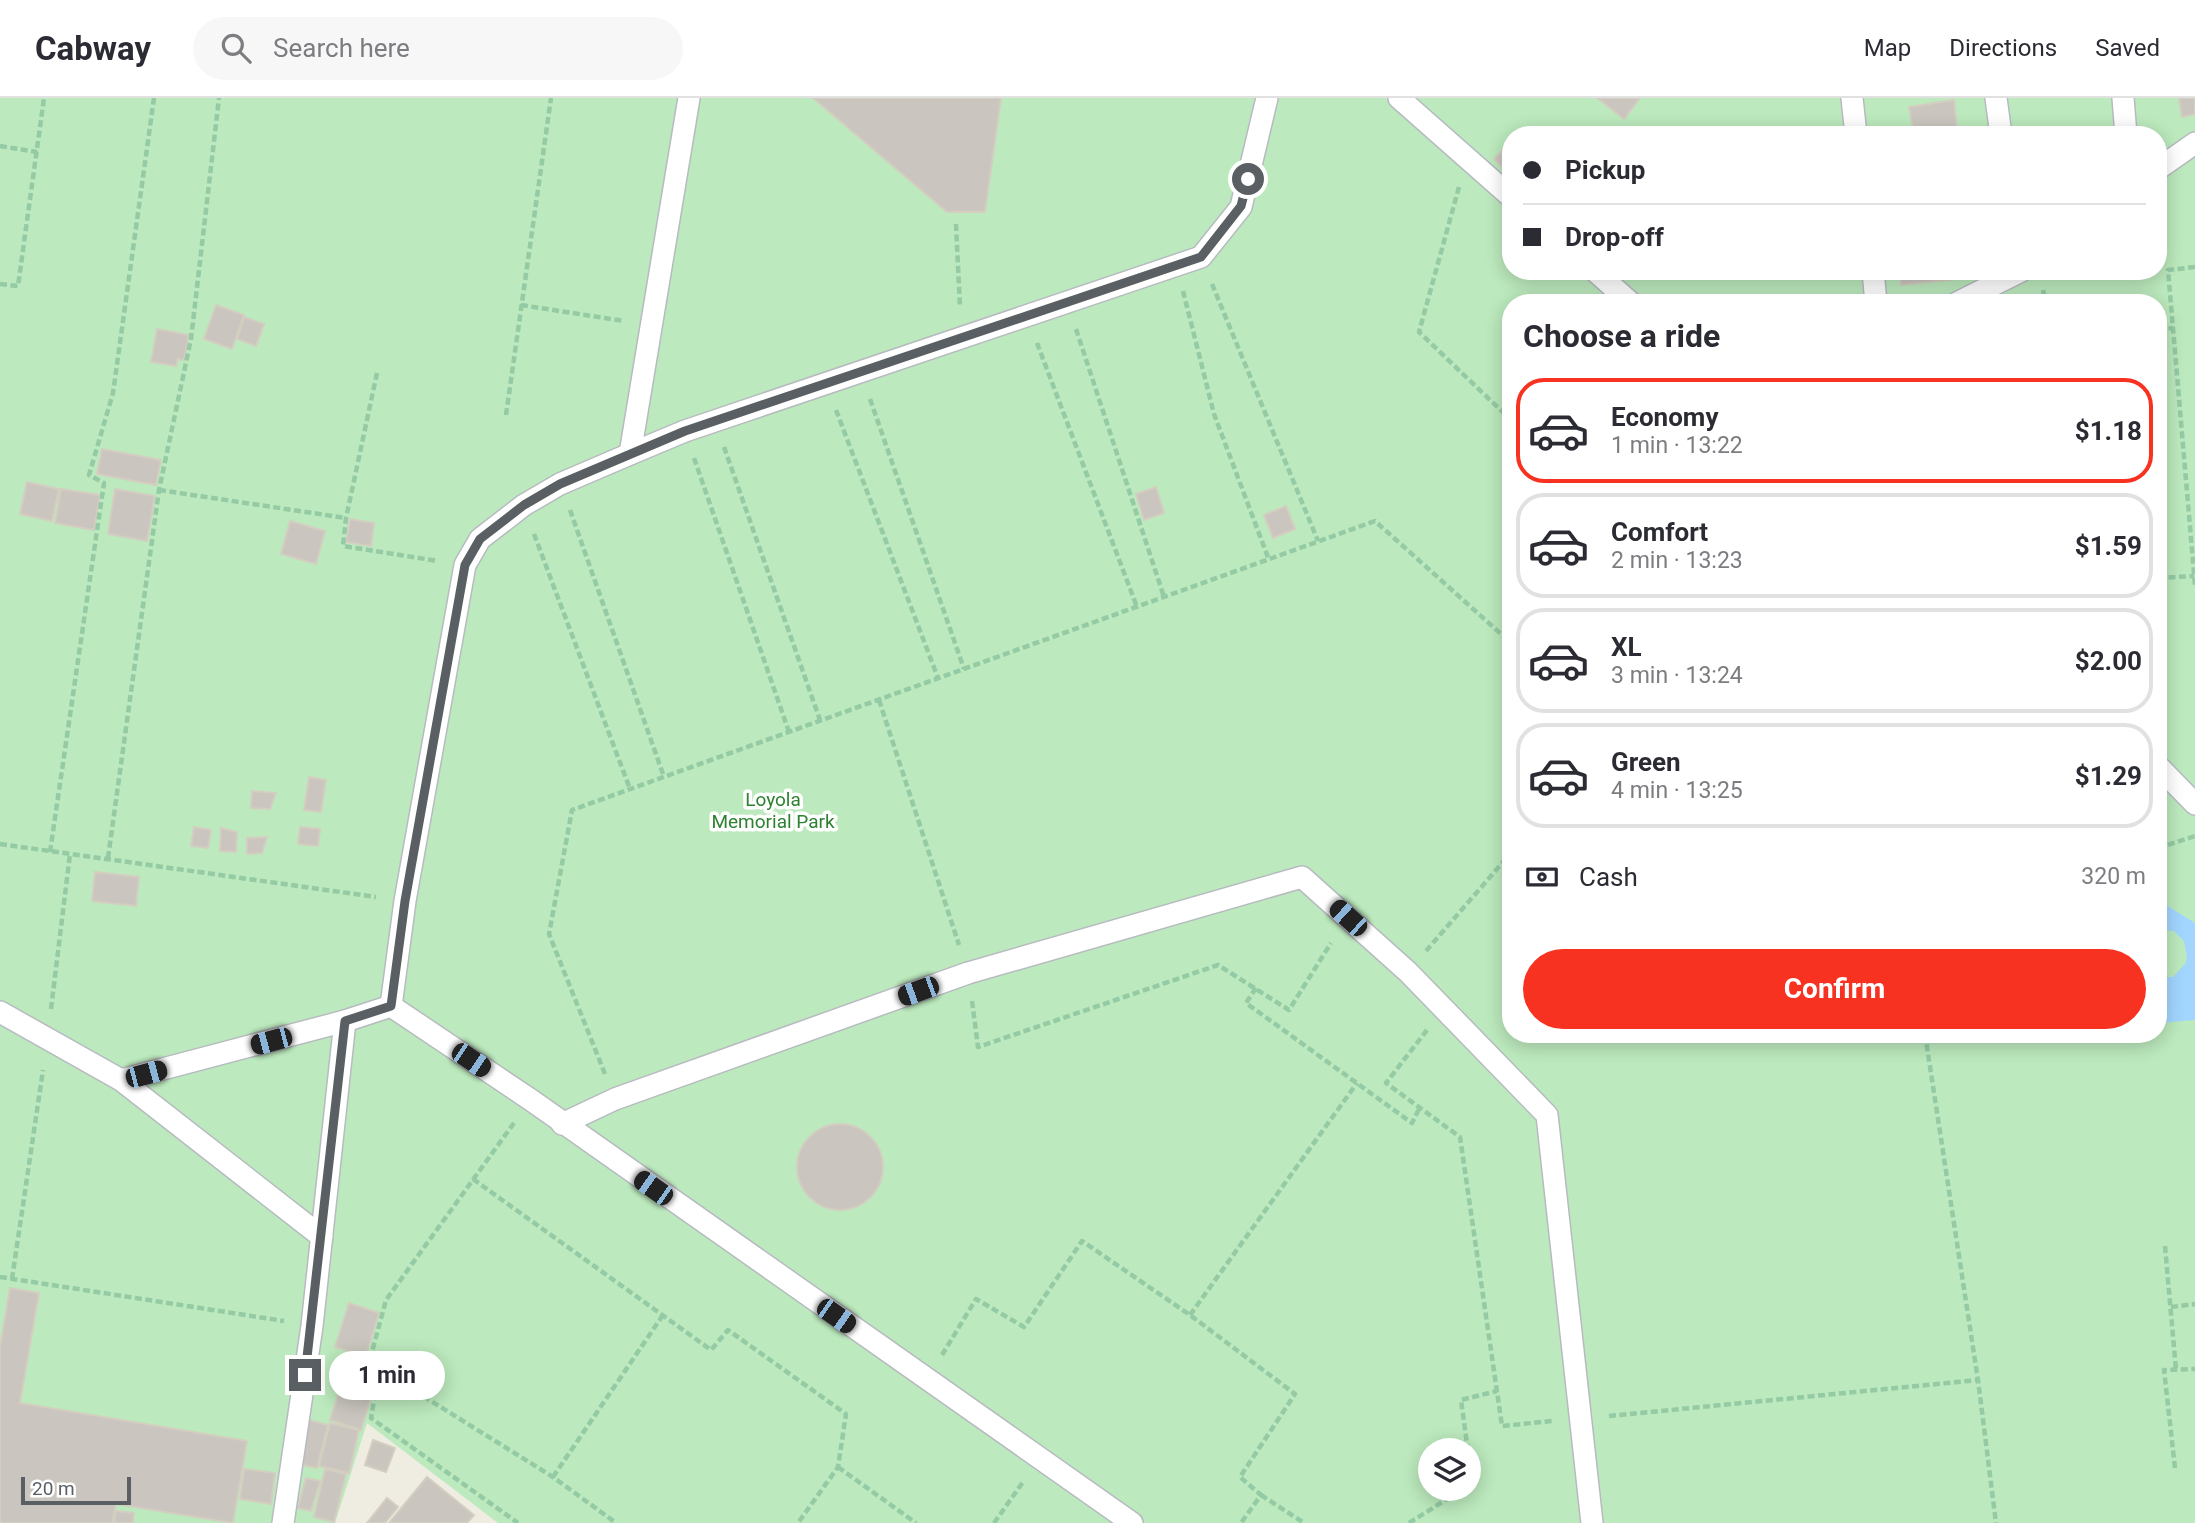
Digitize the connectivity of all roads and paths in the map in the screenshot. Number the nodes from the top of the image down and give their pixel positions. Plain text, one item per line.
1 (44, 98) edge
2 (154, 98) edge
3 (219, 98) edge
4 (551, 98) edge
5 (689, 98) edge
6 (1267, 98) edge
7 (1399, 98) edge
8 (1852, 98) edge
9 (1996, 98) edge
10 (2123, 98) edge
11 (1855, 126) edge
12 (2000, 126) edge
13 (2125, 126) edge
14 (2195, 143) edge
15 (0, 146) edge
16 (37, 152) junction
17 (1467, 157) junction
18 (2167, 163) edge
19 (1502, 189) edge
20 (956, 224) dead end
21 (1201, 257) junction
22 (1177, 266) junction
23 (2195, 267) edge
24 (1605, 280) edge
25 (2003, 280) edge
26 (0, 284) edge
27 (1621, 294) edge
28 (1975, 294) edge
29 (1067, 302) junction
30 (521, 305) junction
31 (1027, 316) junction
32 (651, 325) junction
33 (2173, 328) junction
34 (2167, 329) edge
35 (962, 338) junction
36 (861, 372) junction
37 (377, 373) dead end
38 (826, 384) junction
39 (1502, 411) edge
40 (506, 415) dead end
41 (715, 421) junction
42 (685, 431) junction
43 (630, 454) junction
44 (560, 484) junction
45 (159, 490) junction
46 (524, 505) junction
47 (346, 518) junction
48 (1318, 542) junction
49 (1269, 560) junction
50 (465, 565) junction
51 (2194, 576) edge
52 (2167, 578) edge
53 (2195, 585) edge
54 (1164, 597) junction
55 (1137, 607) junction
56 (1502, 635) edge
57 (964, 669) junction
58 (938, 678) junction
59 (878, 700) junction
60 (820, 720) junction
61 (789, 732) junction
62 (2167, 772) edge
63 (664, 777) junction
64 (2187, 786) edge
65 (630, 789) junction
66 (2195, 804) edge
67 (2195, 836) edge
68 (0, 844) edge
69 (2167, 845) edge
70 (50, 852) junction
71 (108, 858) junction
72 (1502, 863) edge
73 (405, 901) junction
74 (1348, 918) junction
75 (1408, 972) junction
76 (968, 973) junction
77 (1255, 988) junction
78 (391, 1006) junction
79 (1444, 1009) junction
80 (0, 1012) edge
81 (345, 1021) junction
82 (1925, 1043) edge
83 (121, 1080) junction
84 (1356, 1083) junction
85 (615, 1098) junction
86 (531, 1100) junction
87 (1420, 1107) junction
88 (562, 1124) junction
89 (473, 1179) junction
90 (322, 1237) junction
91 (2165, 1246) dead end
92 (0, 1277) edge
93 (2195, 1304) edge
94 (2171, 1307) junction
95 (663, 1315) junction
96 (1190, 1315) junction
97 (312, 1326) junction
98 (369, 1363) junction
99 (2195, 1369) edge
100 (2176, 1370) junction
101 (928, 1380) junction
102 (1978, 1380) junction
103 (1497, 1391) junction
104 (1582, 1418) junction
105 (1466, 1438) edge
106 (1040, 1458) junction
107 (838, 1467) junction
108 (2175, 1468) dead end
109 (553, 1477) junction
110 (1261, 1495) junction
111 (1444, 1501) edge
112 (284, 1523) edge
113 (518, 1523) edge
114 (616, 1523) edge
115 (798, 1523) edge
116 (916, 1523) edge
117 (994, 1523) edge
118 (1132, 1523) edge
119 (1241, 1523) edge
120 (1304, 1523) edge
121 (1409, 1523) edge
122 (1592, 1523) edge
123 (1996, 1523) edge

1 - 16 path
2 - 70 path
3 - 45 path
4 - 30 path
5 - 32 lane
6 - 21 lane
7 - 17 lane
8 - 11 lane
9 - 12 lane
10 - 13 lane
14 - 18 lane
15 - 16 path
16 - 26 path
17 - 19 lane
17 - 39 path
20 - 35 path
21 - 22 lane
21 - 48 path
22 - 29 lane
22 - 49 path
23 - 33 path
24 - 27 lane
25 - 28 lane
29 - 31 lane
29 - 54 path
30 - 32 path
30 - 40 path
31 - 35 lane
31 - 55 path
32 - 43 lane
33 - 34 path
33 - 51 path
35 - 36 lane
36 - 38 lane
36 - 57 path
37 - 47 path
38 - 41 lane
38 - 58 path
41 - 42 lane
41 - 60 path
42 - 43 lane
42 - 61 path
43 - 44 lane
44 - 46 lane
44 - 63 path
45 - 47 path
45 - 71 path
46 - 50 lane
46 - 65 path
47 - 50 path
48 - 49 path
48 - 56 path
49 - 54 path
50 - 73 lane
51 - 52 path
51 - 53 path
54 - 55 path
55 - 57 path
57 - 58 path
58 - 59 path
59 - 60 path
59 - 76 path
60 - 61 path
61 - 63 path
62 - 64 lane
63 - 65 path
64 - 66 lane
65 - 85 path
67 - 69 path
68 - 70 path
70 - 71 path
71 - 73 path
72 - 75 path
73 - 78 lane
74 - 75 lane
74 - 76 lane
74 - 77 path
75 - 79 lane
76 - 77 path
76 - 85 lane
77 - 84 path
78 - 81 lane
78 - 86 lane
79 - 87 path
79 - 104 lane
80 - 83 lane
81 - 83 lane
81 - 90 lane
82 - 102 path
83 - 90 lane
84 - 87 path
84 - 96 path
85 - 88 lane
86 - 88 lane
86 - 89 path
87 - 103 path
88 - 101 lane
89 - 95 path
89 - 98 path
90 - 97 lane
91 - 94 path
92 - 97 path
93 - 94 path
94 - 100 path
95 - 107 path
95 - 109 path
96 - 101 path
96 - 110 path
97 - 112 lane
98 - 109 path
98 - 113 path
99 - 100 path
100 - 108 path
101 - 106 lane
102 - 104 path
102 - 123 path
103 - 104 path
103 - 105 path
104 - 122 lane
106 - 117 path
106 - 118 lane
107 - 115 path
107 - 116 path
109 - 114 path
110 - 119 path
110 - 120 path
111 - 121 path

